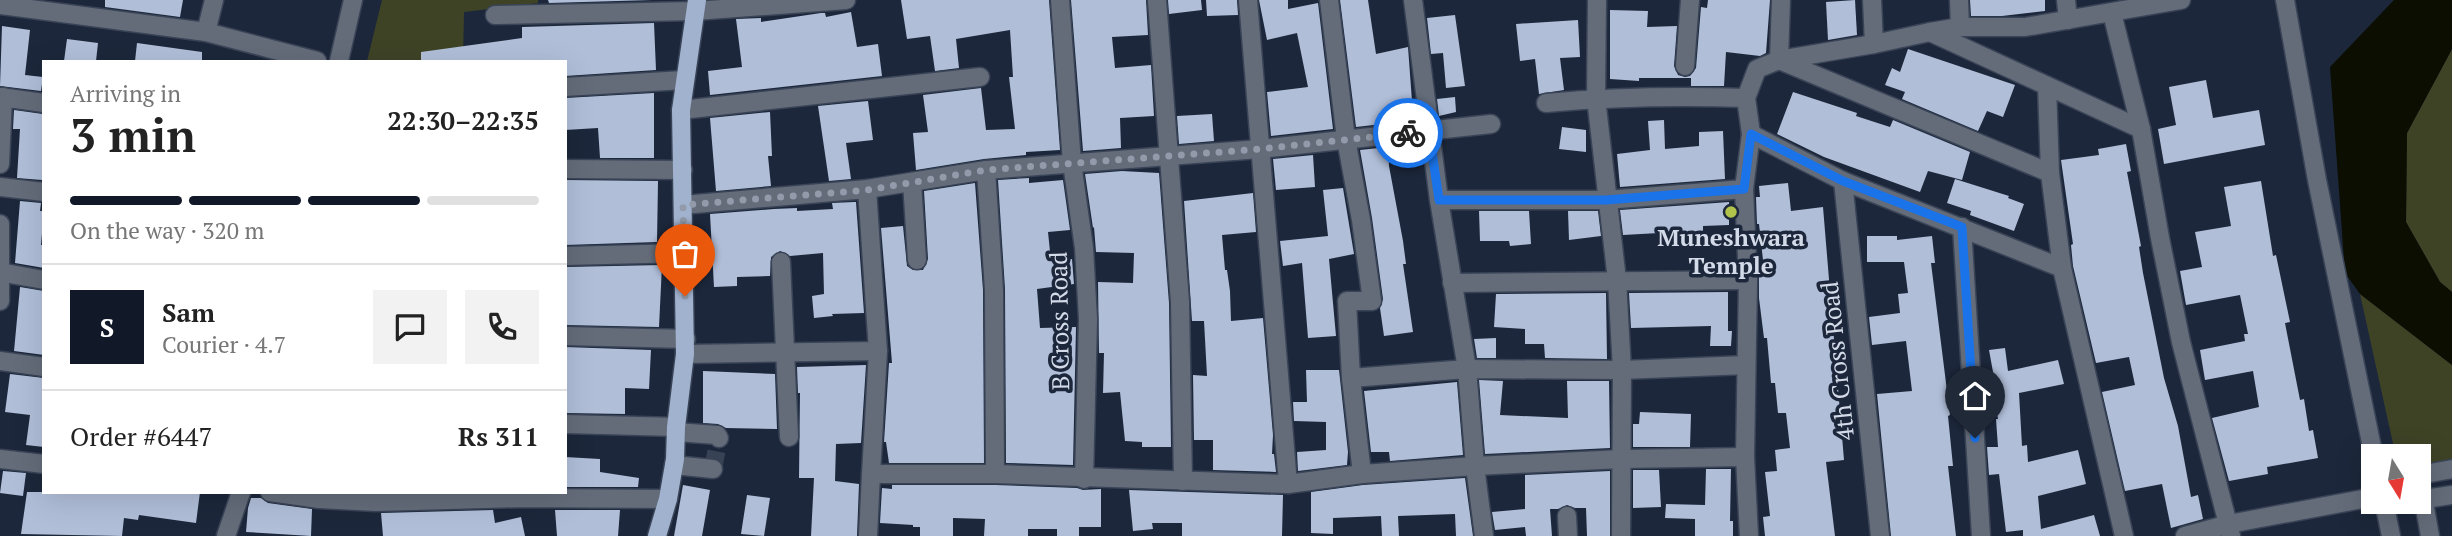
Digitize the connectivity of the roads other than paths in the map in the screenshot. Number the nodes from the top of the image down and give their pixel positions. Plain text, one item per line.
1 (214, 0) edge
2 (353, 0) edge
3 (846, 0) edge
4 (1060, 0) edge
5 (1157, 0) edge
6 (1248, 0) edge
7 (1329, 0) edge
8 (1413, 0) edge
9 (1597, 0) edge
10 (1690, 0) edge
11 (1781, 0) edge
12 (1872, 0) edge
13 (1959, 0) edge
14 (2066, 0) edge
15 (2181, 0) edge
16 (2285, 0) edge
17 (0, 5) edge
18 (696, 6) edge
19 (2112, 13) junction
20 (495, 15) dead end
21 (2068, 20) junction
22 (1960, 27) junction
23 (206, 32) junction
24 (1930, 32) junction
25 (1874, 44) junction
26 (313, 60) edge
27 (339, 60) edge
28 (1779, 60) junction
29 (1685, 65) dead end
30 (980, 77) dead end
31 (684, 80) junction
32 (2046, 86) junction
33 (567, 87) edge
34 (2, 97) edge
35 (1596, 98) junction
36 (1746, 98) junction
37 (42, 103) edge
38 (1546, 103) dead end
39 (681, 110) junction
40 (1491, 124) dead end
41 (2141, 129) junction
42 (1429, 131) junction
43 (1751, 134) junction
44 (1346, 139) junction
45 (1260, 149) junction
46 (1169, 156) junction
47 (1072, 163) junction
48 (0, 164) edge
49 (567, 169) edge
50 (683, 170) junction
51 (986, 170) junction
52 (2050, 173) junction
53 (1843, 181) junction
54 (912, 182) junction
55 (0, 187) edge
56 (1744, 189) junction
57 (867, 190) junction
58 (42, 192) edge
59 (1439, 200) junction
60 (1606, 200) junction
61 (683, 205) junction
62 (0, 225) edge
63 (1962, 227) junction
64 (684, 253) junction
65 (567, 256) edge
66 (917, 260) dead end
67 (781, 262) dead end
68 (2062, 268) junction
69 (1, 272) edge
70 (42, 280) edge
71 (1617, 280) junction
72 (1748, 280) junction
73 (1452, 283) junction
74 (0, 301) edge
75 (567, 336) edge
76 (685, 347) junction
77 (878, 351) junction
78 (785, 354) junction
79 (0, 361) edge
80 (1746, 365) junction
81 (42, 367) edge
82 (1467, 369) junction
83 (1622, 370) junction
84 (1351, 378) junction
85 (567, 424) edge
86 (676, 429) junction
87 (789, 437) dead end
88 (719, 438) dead end
89 (2371, 444) edge
90 (1745, 457) junction
91 (0, 459) edge
92 (1622, 459) junction
93 (42, 464) edge
94 (674, 465) junction
95 (1475, 467) junction
96 (713, 469) dead end
97 (2452, 469) edge
98 (2431, 473) edge
99 (871, 474) junction
100 (995, 474) junction
101 (1362, 474) junction
102 (1084, 479) junction
103 (1183, 481) junction
104 (1288, 484) junction
105 (240, 494) edge
106 (284, 494) edge
107 (2452, 495) edge
108 (2431, 498) edge
109 (668, 499) junction
110 (2361, 500) edge
111 (2386, 514) edge
112 (2427, 514) edge
113 (1567, 516) dead end
114 (2230, 530) edge
115 (226, 536) edge
116 (657, 536) edge
117 (868, 536) edge
118 (1484, 536) edge
119 (1568, 536) edge
120 (1621, 536) edge
121 (1749, 536) edge
122 (1880, 536) edge
123 (1981, 536) edge
124 (2124, 536) edge
125 (2185, 536) edge
126 (2391, 536) edge
127 (2430, 536) edge

1 - 23 street
2 - 27 street
3 - 18 street
4 - 47 street, B Cross Road
5 - 46 street
6 - 45 street
7 - 44 street
8 - 42 street
9 - 35 street
10 - 29 street
11 - 28 street
12 - 25 street
13 - 22 street
14 - 21 street
15 - 19 street
16 - 89 street
17 - 23 street
18 - 20 street
18 - 31 main road
19 - 21 street
19 - 41 street
21 - 22 street
22 - 24 street
23 - 26 street
24 - 25 street
24 - 32 street
25 - 28 street
28 - 36 street
28 - 52 street
30 - 39 street
31 - 33 street
31 - 39 main road
32 - 41 street
32 - 52 street
34 - 37 street
34 - 48 street
35 - 36 street
35 - 38 street
35 - 60 street
36 - 43 street
39 - 50 main road
40 - 42 street
41 - 114 street
42 - 44 street
42 - 59 street
43 - 53 street
43 - 56 street
44 - 45 street
44 - 84 street
45 - 46 street
45 - 104 street
46 - 47 street
46 - 103 street
47 - 51 street
47 - 102 street, B Cross Road
49 - 50 street
50 - 61 main road
51 - 54 street
51 - 100 street
52 - 68 street
53 - 63 street
53 - 122 street, 4th Cross Road
54 - 57 street
54 - 66 street
55 - 58 street
56 - 60 street
56 - 72 street
57 - 61 street
57 - 77 street
59 - 60 street
59 - 73 street
60 - 71 street
61 - 64 main road
62 - 69 street
63 - 68 street
63 - 123 street
64 - 65 street
64 - 76 main road
67 - 78 street
68 - 124 street
69 - 70 street
69 - 74 street
71 - 72 street
71 - 73 street
71 - 83 street
72 - 80 street
73 - 82 street
75 - 76 street
76 - 78 street
76 - 86 main road
77 - 78 street
77 - 99 street
78 - 87 street
79 - 81 street
80 - 83 street
80 - 90 street
82 - 83 street
82 - 84 street
82 - 95 street
83 - 92 street
84 - 101 street
85 - 86 street
86 - 88 street
86 - 94 main road
90 - 92 street
90 - 121 street
91 - 93 street
92 - 95 street
92 - 120 street
94 - 96 street
94 - 109 main road
95 - 101 street
95 - 118 street
97 - 98 street
99 - 100 street
99 - 117 street
100 - 102 street
101 - 104 street
102 - 103 street
103 - 104 street
105 - 115 street
106 - 109 street
107 - 108 street
109 - 116 main road
110 - 114 street
111 - 126 street
112 - 127 street
113 - 119 street
114 - 125 street

